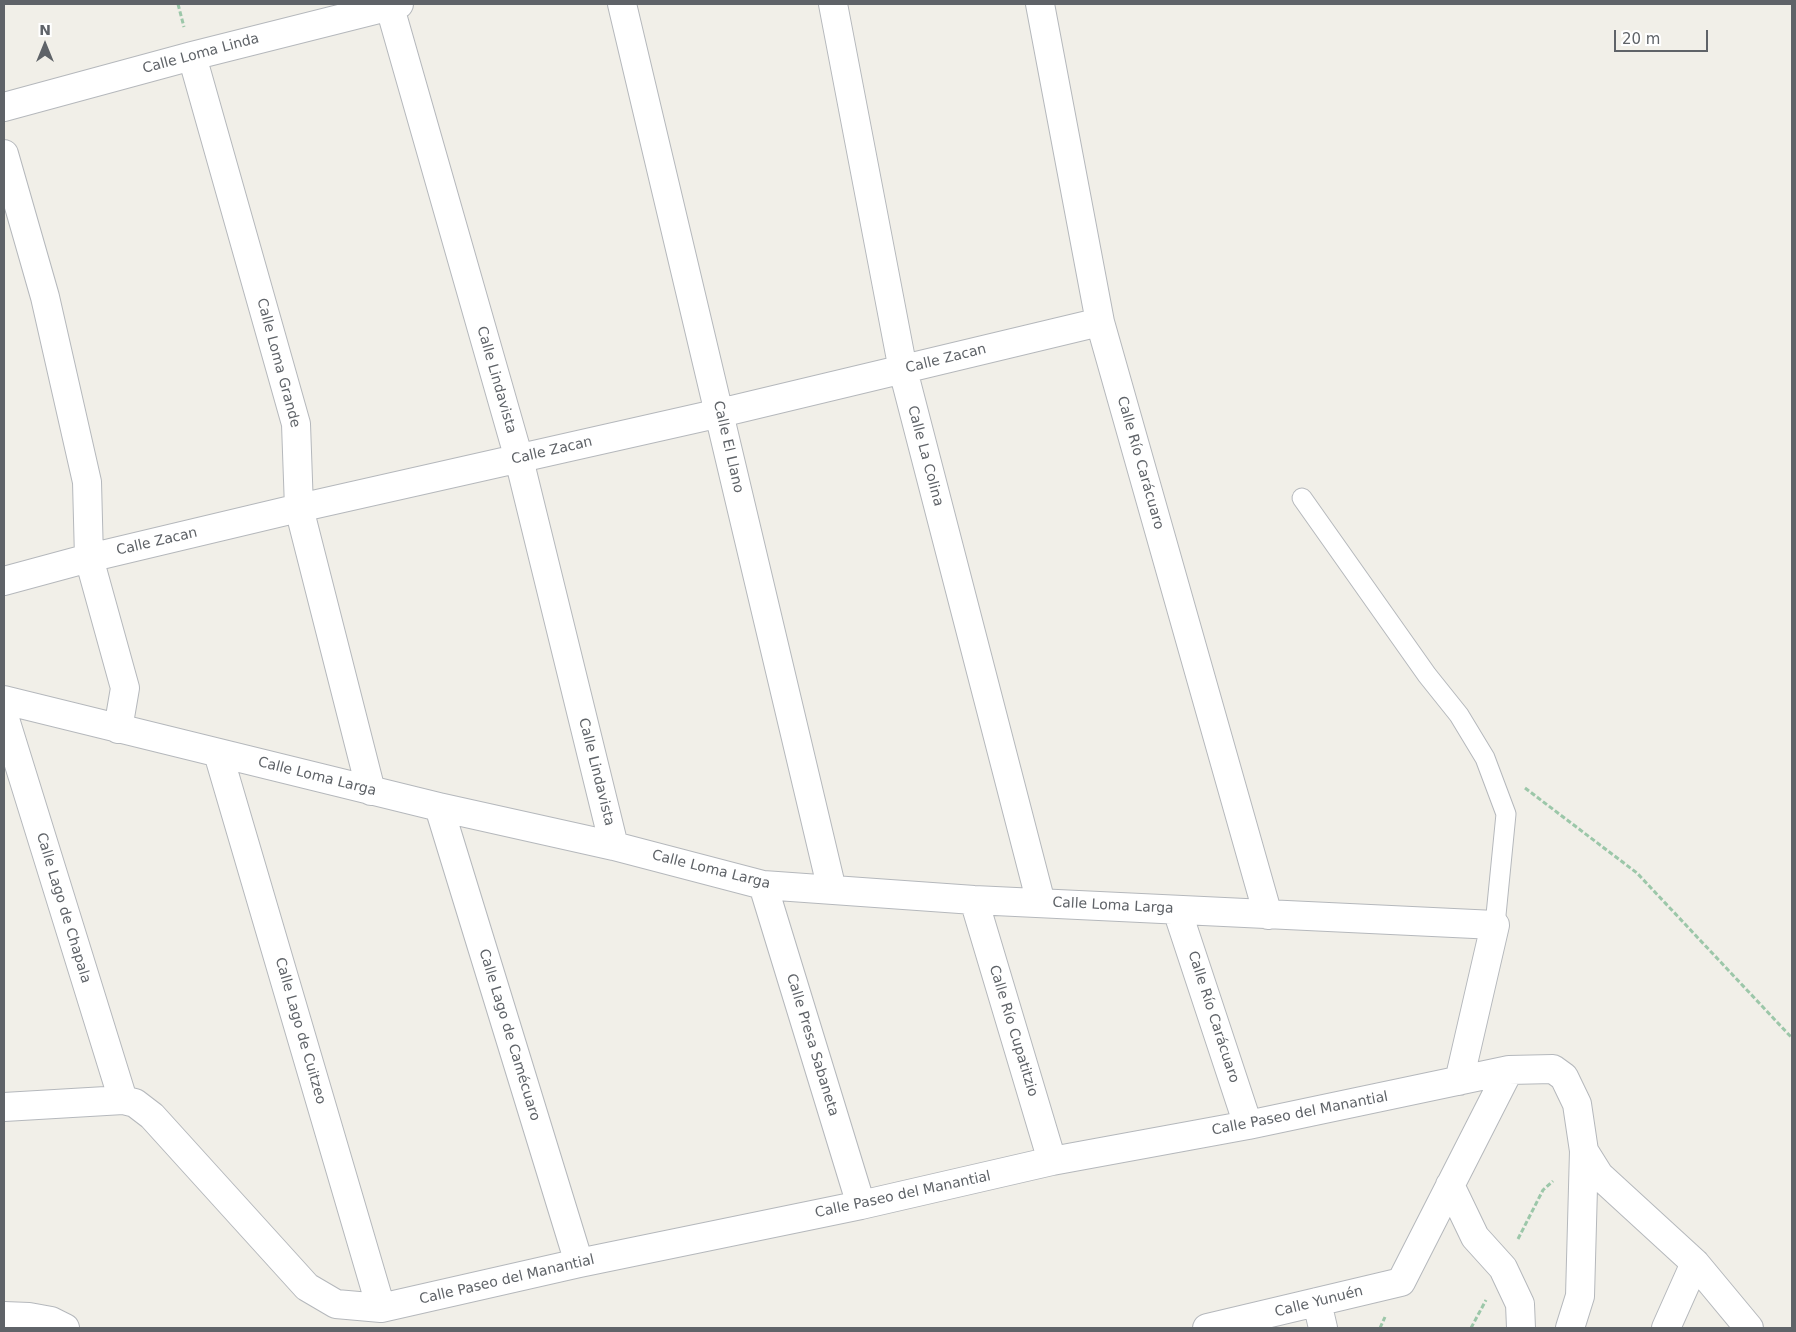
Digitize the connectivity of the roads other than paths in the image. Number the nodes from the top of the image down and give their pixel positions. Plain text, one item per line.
1 (392, 4) edge
2 (622, 4) edge
3 (833, 4) edge
4 (1040, 4) edge
5 (192, 56) junction
6 (4, 107) edge
7 (4, 154) edge
8 (1100, 322) junction
9 (903, 370) junction
10 (720, 413) junction
11 (519, 459) junction
12 (1302, 498) dead end
13 (299, 508) junction
14 (89, 558) junction
15 (4, 582) edge
16 (4, 700) edge
17 (4, 716) edge
18 (118, 729) junction
19 (218, 753) junction
20 (371, 791) junction
21 (440, 808) junction
22 (614, 846) junction
23 (763, 885) junction
24 (832, 890) junction
25 (974, 900) junction
26 (1041, 902) junction
27 (1177, 910) junction
28 (1268, 915) junction
29 (1495, 925) junction
30 (1509, 1070) junction
31 (1459, 1081) junction
32 (123, 1100) junction
33 (4, 1107) edge
34 (1248, 1125) junction
35 (1584, 1152) junction
36 (1052, 1161) junction
37 (1450, 1185) junction
38 (861, 1205) junction
39 (579, 1263) junction
40 (1695, 1263) junction
41 (1317, 1302) junction
42 (381, 1308) junction
43 (4, 1316) edge
44 (65, 1328) edge
45 (1207, 1328) edge
46 (1323, 1328) edge
47 (1521, 1328) edge
48 (1570, 1328) edge
49 (1666, 1328) edge
50 (1749, 1328) edge

1 - 5 street, Calle Loma Linda
1 - 11 street, Calle Lindavista
2 - 10 street, Calle El Llano
3 - 9 street, Calle La Colina
4 - 8 street, Calle Río Carácuaro
5 - 6 street, Calle Loma Linda
5 - 13 street, Calle Loma Grande
7 - 14 street
8 - 9 street, Calle Zacan
8 - 28 street, Calle Río Carácuaro
9 - 10 street, Calle Zacan
9 - 26 street, Calle La Colina
10 - 11 street, Calle Zacan
10 - 24 street, Calle El Llano
11 - 13 street, Calle Zacan
11 - 22 street, Calle Lindavista
12 - 29 lane
13 - 14 street, Calle Zacan
13 - 20 street, Calle Loma Grande
14 - 15 street, Calle Zacan
14 - 18 street
16 - 18 street, Calle Loma Larga
17 - 32 street, Calle Lago de Chapala
18 - 19 street, Calle Loma Larga
19 - 20 street, Calle Loma Larga
19 - 42 street, Calle Lago de Cuitzeo
20 - 21 street, Calle Loma Larga
21 - 22 street, Calle Loma Larga
21 - 39 street, Calle Lago de Camécuaro
22 - 23 street, Calle Loma Larga
23 - 24 street, Calle Loma Larga
23 - 38 street, Calle Presa Sabaneta
24 - 25 street, Calle Loma Larga
25 - 26 street, Calle Loma Larga
25 - 36 street, Calle Río Cupatitzio
26 - 27 street, Calle Loma Larga
27 - 28 street, Calle Loma Larga
27 - 34 street, Calle Río Carácuaro
28 - 29 street, Calle Loma Larga
29 - 31 street
30 - 31 street, Calle Paseo del Manantial
30 - 35 street, Calle Paseo del Manantial
30 - 37 street
31 - 34 street, Calle Paseo del Manantial
32 - 33 street, Calle Paseo del Manantial
32 - 42 street, Calle Paseo del Manantial
34 - 36 street, Calle Paseo del Manantial
35 - 40 street, Calle Paseo del Manantial
35 - 48 street
36 - 38 street, Calle Paseo del Manantial
37 - 41 street, Calle Yunuén
37 - 47 street
38 - 39 street, Calle Paseo del Manantial
39 - 42 street, Calle Paseo del Manantial
40 - 49 street
40 - 50 street, Calle Paseo del Manantial
41 - 45 street, Calle Yunuén
41 - 46 street
43 - 44 street

